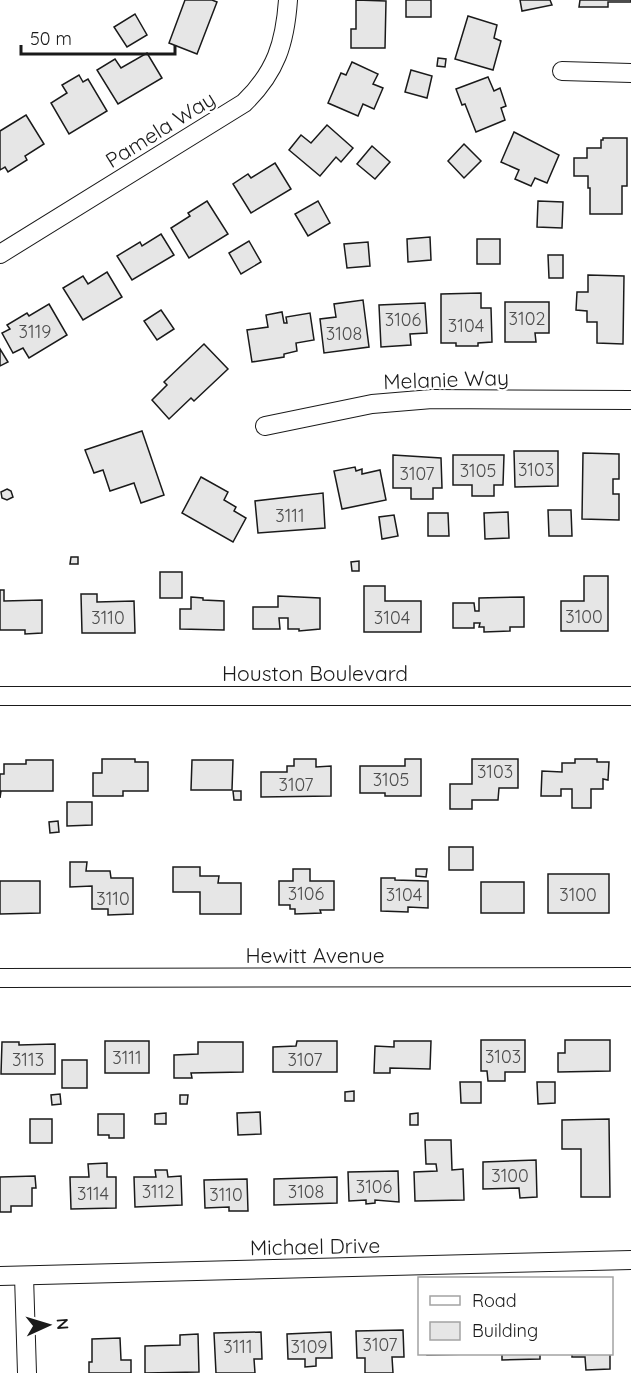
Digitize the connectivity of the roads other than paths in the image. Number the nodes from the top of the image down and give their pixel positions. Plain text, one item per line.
1 (288, 0) edge
2 (562, 71) dead end
3 (631, 73) edge
4 (0, 254) edge
5 (631, 400) edge
6 (265, 426) dead end
7 (0, 696) edge
8 (631, 696) edge
9 (0, 978) edge
10 (631, 978) edge
11 (631, 1260) edge
12 (0, 1276) edge
13 (24, 1276) junction
14 (27, 1373) edge

1 - 4 street, Pamela Way
2 - 3 street
5 - 6 street, Melanie Way
7 - 8 street, Houston Boulevard
9 - 10 street, Hewitt Avenue
11 - 13 street, Michael Drive
12 - 13 street, Michael Drive
13 - 14 street

